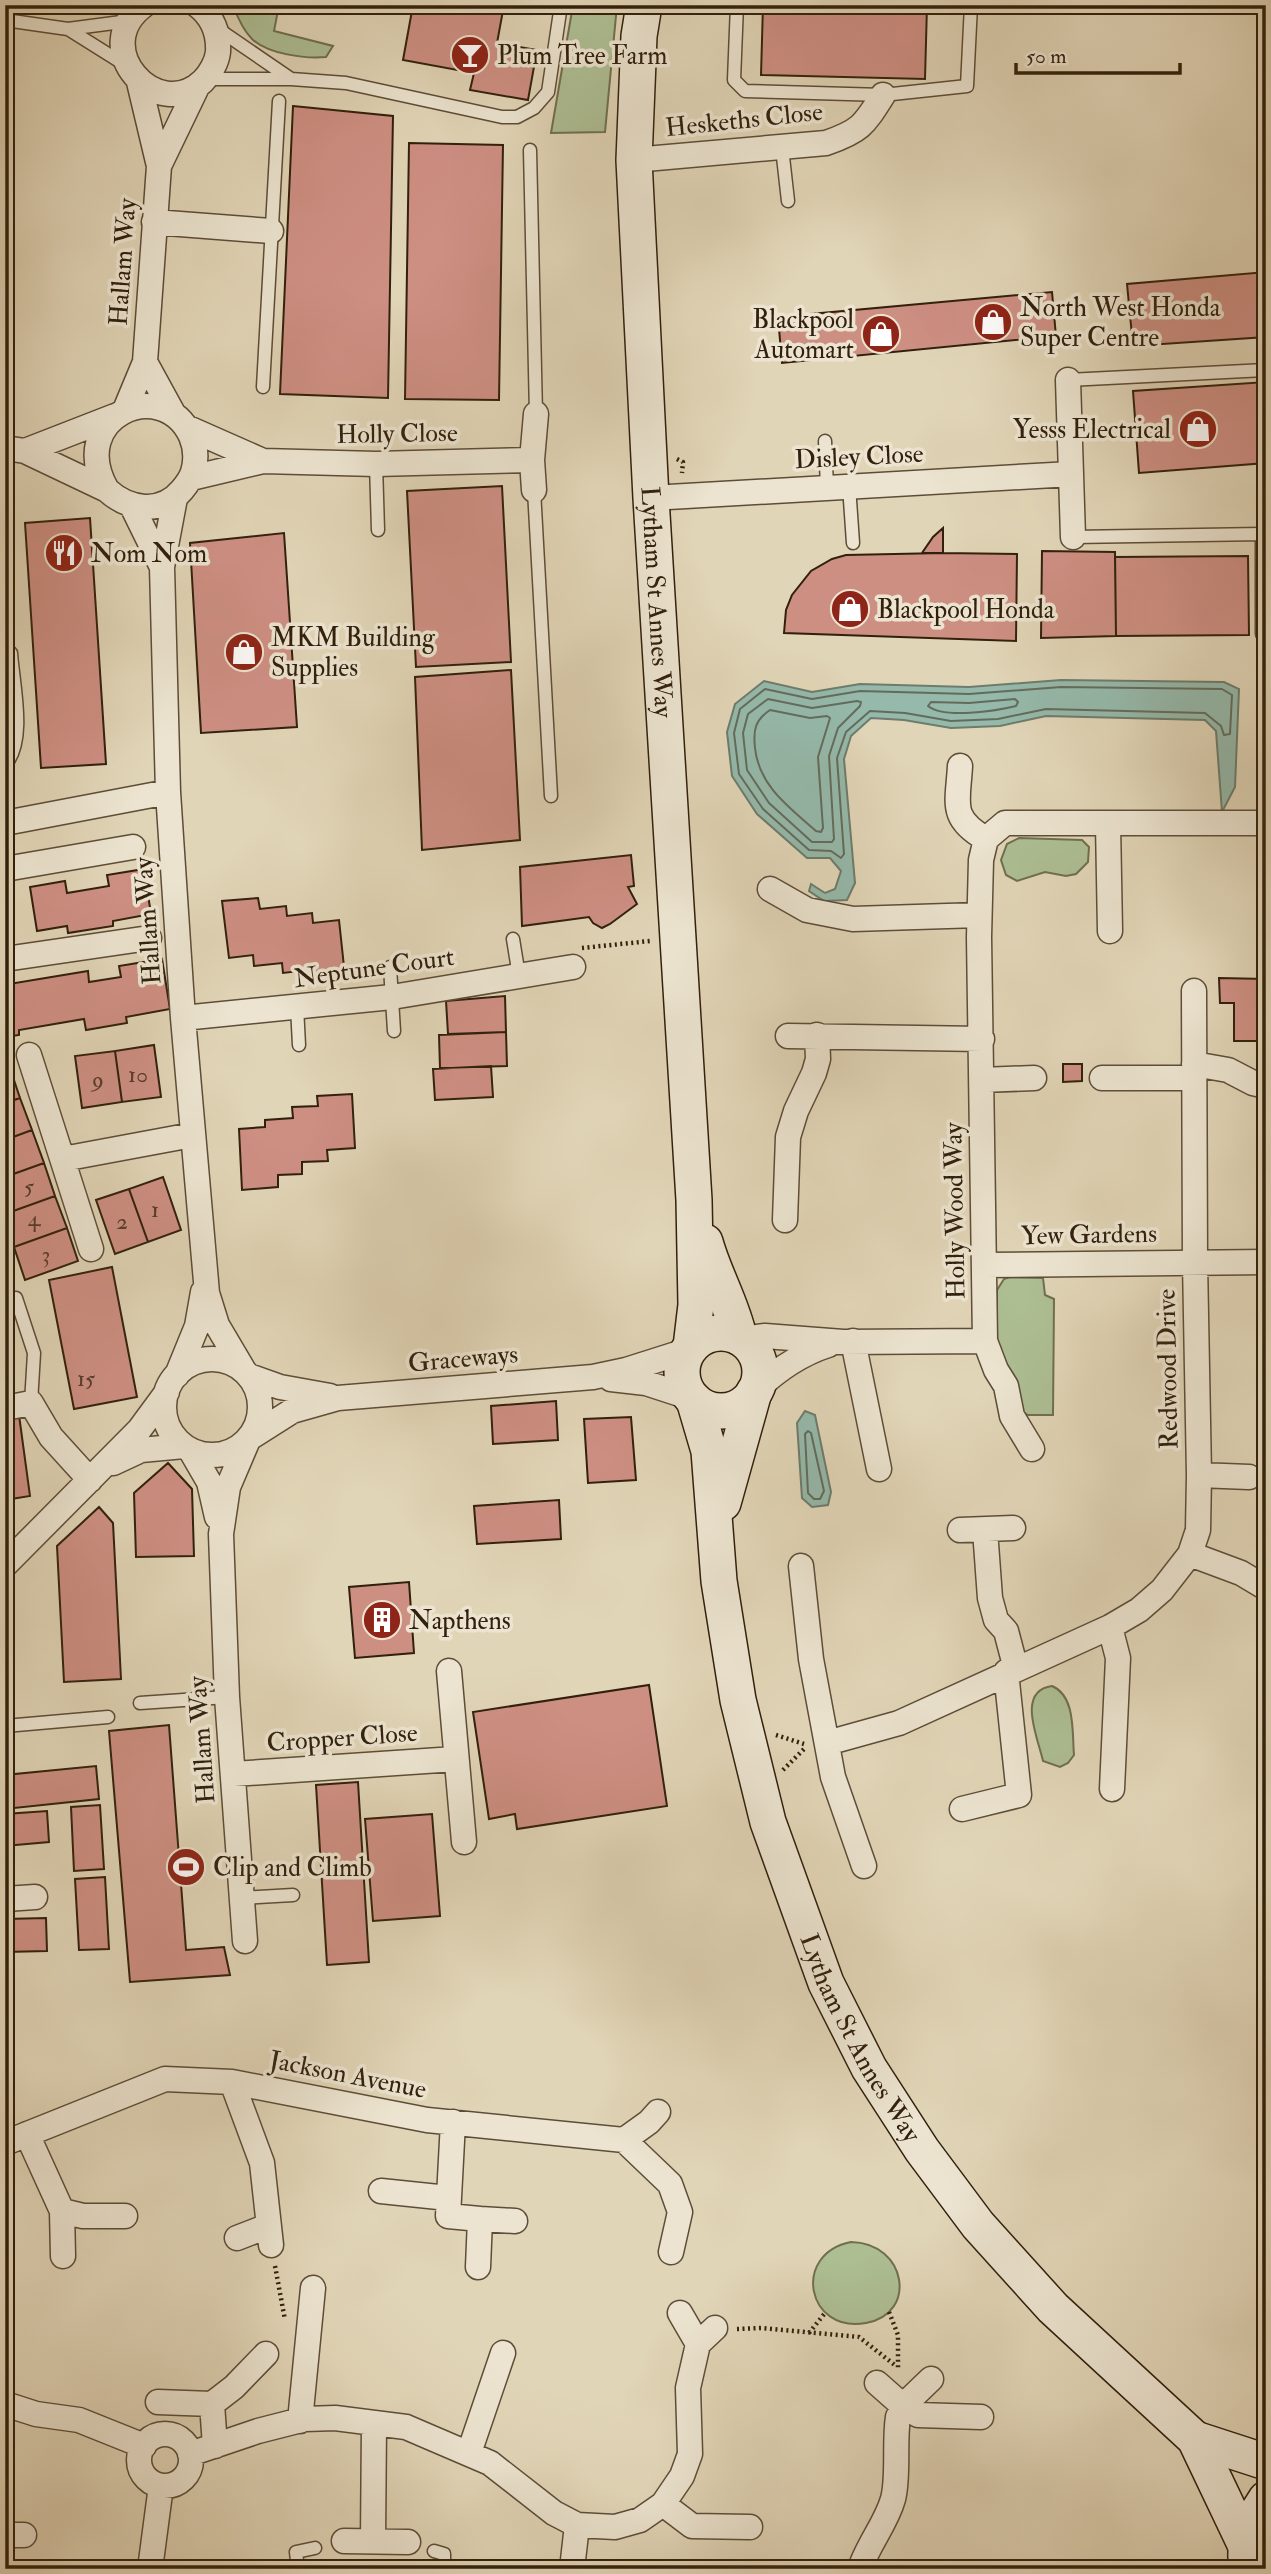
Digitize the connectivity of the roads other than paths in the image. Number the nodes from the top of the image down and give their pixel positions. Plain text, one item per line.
1 (561, 5) edge
2 (644, 5) edge
3 (737, 5) edge
4 (971, 5) edge
5 (136, 13) edge
6 (208, 13) edge
7 (5, 20) edge
8 (68, 29) junction
9 (133, 74) junction
10 (291, 79) junction
11 (202, 82) junction
12 (883, 95) junction
13 (279, 101) dead end
14 (782, 148) junction
15 (530, 150) dead end
16 (634, 160) junction
17 (159, 166) junction
18 (788, 201) dead end
19 (154, 222) junction
20 (271, 231) junction
21 (145, 362) junction
22 (1265, 370) edge
23 (1068, 380) joint
24 (263, 387) dead end
25 (120, 413) junction
26 (536, 414) joint
27 (180, 421) junction
28 (825, 441) dead end
29 (15, 450) edge
30 (533, 460) junction
31 (263, 461) junction
32 (376, 464) junction
33 (1071, 474) junction
34 (191, 478) junction
35 (838, 487) junction
36 (107, 490) junction
37 (534, 490) joint
38 (175, 498) junction
39 (651, 498) junction
40 (132, 506) junction
41 (378, 530) dead end
42 (1073, 537) joint
43 (853, 543) dead end
44 (162, 567) junction
45 (1262, 634) dead end
46 (5, 648) edge
47 (5, 765) edge
48 (960, 766) dead end
49 (168, 792) junction
50 (551, 796) dead end
51 (5, 822) edge
52 (1256, 823) dead end
53 (1108, 824) junction
54 (986, 839) junction
55 (133, 847) dead end
56 (5, 869) edge
57 (770, 889) dead end
58 (979, 915) junction
59 (1110, 931) dead end
60 (149, 938) dead end
61 (513, 939) dead end
62 (5, 959) edge
63 (390, 967) dead end
64 (573, 967) road end
65 (519, 975) junction
66 (1194, 991) dead end
67 (392, 998) junction
68 (297, 1007) junction
69 (183, 1018) junction
70 (394, 1031) dead end
71 (817, 1035) junction
72 (788, 1036) dead end
73 (982, 1039) junction
74 (299, 1045) dead end
75 (29, 1055) dead end
76 (1194, 1071) junction
77 (1034, 1078) dead end
78 (1102, 1078) dead end
79 (982, 1080) junction
80 (1266, 1086) edge
81 (192, 1135) junction
82 (62, 1159) junction
83 (694, 1200) junction
84 (785, 1220) dead end
85 (91, 1249) dead end
86 (1195, 1262) junction
87 (1266, 1262) edge
88 (984, 1265) junction
89 (204, 1270) junction
90 (16, 1298) dead end
91 (740, 1338) junction
92 (848, 1341) junction
93 (985, 1341) junction
94 (690, 1349) junction
95 (246, 1373) junction
96 (593, 1377) junction
97 (172, 1383) junction
98 (755, 1391) junction
99 (338, 1398) junction
100 (693, 1399) junction
101 (31, 1403) junction
102 (5, 1408) edge
103 (249, 1438) junction
104 (187, 1448) junction
105 (1032, 1449) dead end
106 (879, 1469) dead end
107 (1199, 1475) junction
108 (1249, 1477) dead end
109 (90, 1480) junction
110 (1013, 1528) dead end
111 (960, 1530) dead end
112 (985, 1530) junction
113 (221, 1534) junction
114 (716, 1536) junction
115 (1189, 1554) junction
116 (5, 1564) edge
117 (801, 1566) dead end
118 (1266, 1588) edge
119 (1110, 1627) junction
120 (449, 1671) dead end
121 (1011, 1671) junction
122 (227, 1697) junction
123 (140, 1703) dead end
124 (108, 1717) dead end
125 (5, 1726) edge
126 (827, 1743) junction
127 (455, 1759) junction
128 (234, 1774) junction
129 (1112, 1789) dead end
130 (962, 1809) dead end
131 (464, 1842) dead end
132 (864, 1866) dead end
133 (293, 1895) dead end
134 (35, 1897) dead end
135 (241, 1898) junction
136 (5, 1899) edge
137 (245, 1941) dead end
138 (232, 2082) junction
139 (658, 2112) dead end
140 (453, 2122) junction
141 (16, 2139) edge
142 (624, 2140) junction
143 (381, 2191) dead end
144 (448, 2198) junction
145 (62, 2211) junction
146 (125, 2216) dead end
147 (480, 2219) junction
148 (515, 2221) dead end
149 (237, 2238) dead end
150 (671, 2252) dead end
151 (63, 2256) dead end
152 (478, 2267) dead end
153 (313, 2288) dead end
154 (680, 2313) dead end
155 (503, 2353) dead end
156 (266, 2354) dead end
157 (931, 2379) dead end
158 (891, 2395) junction
159 (159, 2402) dead end
160 (5, 2404) edge
161 (212, 2404) junction
162 (981, 2417) dead end
163 (300, 2421) junction
164 (374, 2423) junction
165 (1195, 2440) junction
166 (144, 2446) junction
167 (215, 2446) junction
168 (469, 2453) junction
169 (190, 2454) junction
170 (1266, 2462) edge
171 (161, 2486) junction
172 (1266, 2499) edge
173 (663, 2504) junction
174 (577, 2525) junction
175 (750, 2528) dead end
176 (344, 2541) dead end
177 (373, 2541) junction
178 (408, 2542) dead end
179 (315, 2548) dead end
180 (434, 2551) dead end
181 (1246, 2557) edge
182 (150, 2569) edge
183 (298, 2569) edge
184 (444, 2569) edge
185 (572, 2569) edge
186 (860, 2569) edge

1 - 10 lane
2 - 16 main road, Lytham St Annes Way
3 - 12 lane
4 - 12 lane
5 - 8 lane
5 - 9 street, Hallam Way
6 - 10 lane
6 - 11 street, Hallam Way
7 - 8 lane
8 - 9 lane
9 - 11 street
9 - 17 street, Hallam Way
10 - 11 lane
11 - 17 street, Hallam Way
12 - 14 street, Heskeths Close
13 - 20 lane
14 - 16 street, Heskeths Close
14 - 18 lane
15 - 26 lane
16 - 39 main road, Lytham St Annes Way
17 - 19 street, Hallam Way
19 - 20 street
19 - 21 street, Hallam Way
20 - 24 lane
21 - 25 street, Hallam Way
21 - 27 street, Hallam Way
22 - 23 lane
23 - 33 street
25 - 27 street
25 - 29 street
25 - 36 street
26 - 30 street
27 - 31 street, Holly Close
27 - 34 street
28 - 35 lane
29 - 36 street
30 - 32 street, Holly Close
30 - 37 street
31 - 32 street, Holly Close
31 - 34 street, Holly Close
32 - 41 lane
33 - 35 street, Disley Close
33 - 42 street
34 - 38 street
35 - 39 street, Disley Close
35 - 43 lane
36 - 40 street
37 - 50 lane
38 - 40 street
38 - 44 street, Hallam Way
39 - 83 main road, Lytham St Annes Way
40 - 44 street, Hallam Way
42 - 45 lane
44 - 49 street, Hallam Way
46 - 47 lane
48 - 54 street
49 - 51 street
49 - 69 street, Hallam Way
52 - 53 street
53 - 54 street
53 - 59 street
54 - 58 street, Holly Wood Way
55 - 56 street
57 - 58 street
58 - 73 street, Holly Wood Way
60 - 62 street
61 - 65 lane
63 - 67 lane
64 - 65 street, Neptune Court
65 - 67 street, Neptune Court
66 - 76 street, Yew Gardens
67 - 68 street, Neptune Court
67 - 70 lane
68 - 69 street, Neptune Court
68 - 74 lane
69 - 81 street, Hallam Way
71 - 72 street
71 - 73 street
71 - 84 street
73 - 79 street, Holly Wood Way
75 - 82 street
76 - 78 street
76 - 80 street
76 - 86 street, Yew Gardens
77 - 79 street
79 - 88 street, Holly Wood Way
81 - 82 street
81 - 89 street, Hallam Way
82 - 85 street
83 - 91 main road, Lytham St Annes Way
83 - 94 main road, Lytham St Annes Way
86 - 87 street, Yew Gardens
86 - 88 street, Yew Gardens
86 - 107 street, Redwood Drive
88 - 93 street, Holly Wood Way
89 - 95 street, Hallam Way
89 - 97 street, Hallam Way
90 - 101 lane
91 - 92 street
91 - 94 main road
91 - 98 main road
92 - 93 street
92 - 98 street
92 - 106 street
93 - 105 street, Holly Wood Way
94 - 96 street, Graceways
94 - 100 main road
95 - 97 street
95 - 99 street, Graceways
95 - 103 street
96 - 99 street, Graceways
96 - 100 street, Graceways
97 - 104 street
97 - 109 street
98 - 100 main road
98 - 114 main road, Lytham St Annes Way
99 - 103 street, Graceways
100 - 114 main road, Lytham St Annes Way
101 - 102 street
101 - 109 street
103 - 104 street
103 - 113 street, Hallam Way
104 - 109 street
104 - 113 street, Hallam Way
107 - 108 street, Redwood Drive
107 - 115 street, Redwood Drive
109 - 116 street
110 - 112 street
111 - 112 street
112 - 121 street
113 - 122 street, Hallam Way
114 - 165 main road, Lytham St Annes Way
115 - 118 street
115 - 119 street, Redwood Drive
117 - 126 street
119 - 121 street, Redwood Drive
119 - 129 street
120 - 127 street, Cropper Close
121 - 126 street, Redwood Drive
121 - 130 street
122 - 123 lane
122 - 128 street, Hallam Way
124 - 125 lane
126 - 132 street
127 - 128 street, Cropper Close
127 - 131 street, Cropper Close
128 - 135 street, Hallam Way
133 - 135 lane
134 - 136 street
135 - 137 street, Hallam Way
138 - 140 street, Jackson Avenue
138 - 141 street, Jackson Avenue
138 - 149 street, Jackson Avenue
139 - 142 street
140 - 142 street, Jackson Avenue
140 - 144 street, Jackson Avenue
141 - 145 street, Jackson Avenue
142 - 150 street
143 - 144 street
144 - 147 street
145 - 146 street
145 - 151 street
147 - 148 street
147 - 152 street
153 - 163 street
154 - 173 street
155 - 168 street
156 - 161 street
157 - 158 street
158 - 162 street
158 - 186 street
159 - 161 street
160 - 166 street
161 - 167 street
163 - 164 street
163 - 167 street
164 - 168 street
164 - 177 street
165 - 170 main road, Lytham St Annes Way
165 - 181 main road, Lytham St Annes Way
166 - 169 street
166 - 171 street
167 - 169 street
168 - 174 street
169 - 171 street
171 - 182 street
172 - 181 main road
173 - 174 street
173 - 175 street
174 - 185 street
176 - 177 street
177 - 178 street
179 - 183 lane
180 - 184 lane

